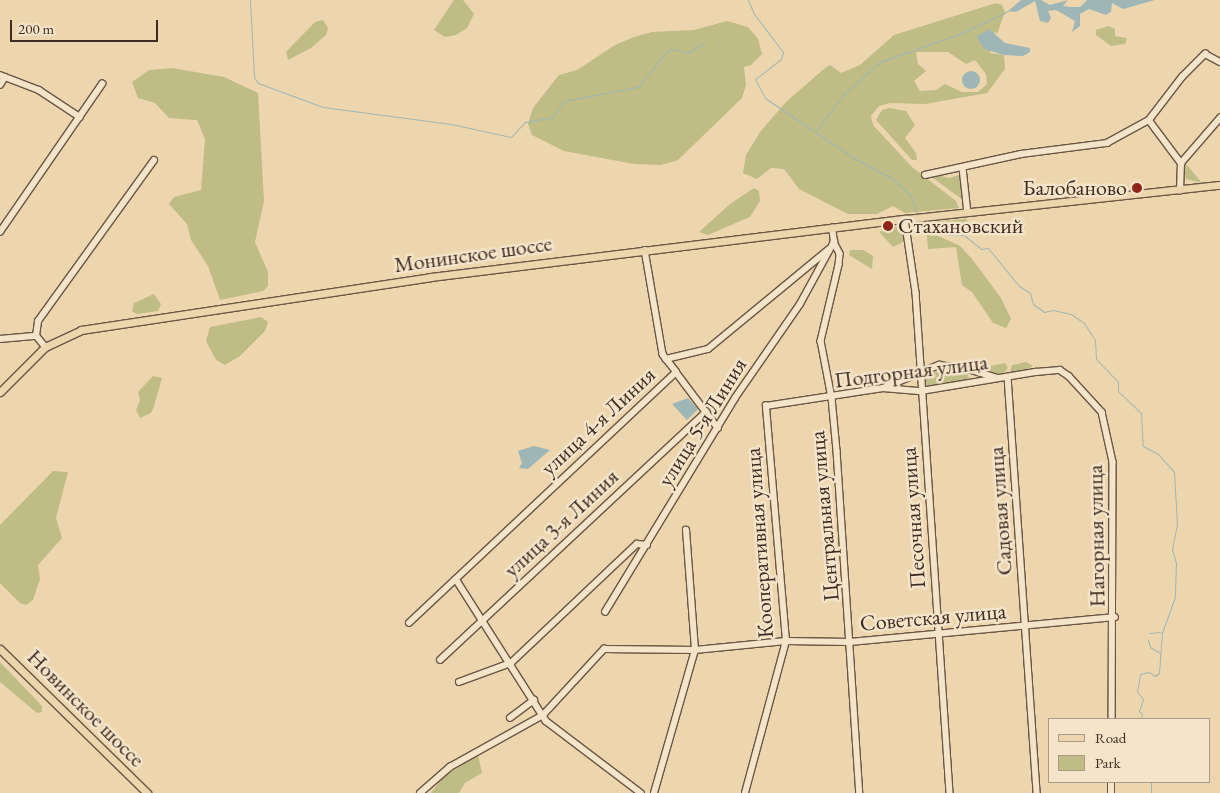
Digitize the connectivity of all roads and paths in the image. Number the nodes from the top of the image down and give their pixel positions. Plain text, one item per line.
1 (1220, 62) edge
2 (3, 76) edge
3 (102, 84) dead end
4 (0, 85) edge
5 (80, 117) junction
6 (1220, 118) edge
7 (1149, 120) junction
8 (154, 160) dead end
9 (1181, 163) junction
10 (963, 168) junction
11 (925, 174) dead end
12 (1220, 185) edge
13 (1180, 191) junction
14 (971, 212) junction
15 (905, 219) junction
16 (832, 228) junction
17 (0, 232) edge
18 (834, 242) junction
19 (645, 250) junction
20 (828, 250) junction
21 (36, 336) junction
22 (0, 339) edge
23 (44, 347) junction
24 (666, 359) junction
25 (922, 370) junction
26 (1060, 370) joint
27 (676, 372) junction
28 (1008, 377) junction
29 (998, 379) junction
30 (1009, 386) junction
31 (883, 388) junction
32 (921, 390) junction
33 (0, 392) edge
34 (832, 398) junction
35 (766, 406) joint
36 (706, 412) junction
37 (718, 428) junction
38 (686, 530) dead end
39 (647, 545) junction
40 (456, 579) junction
41 (605, 612) dead end
42 (1114, 617) junction
43 (483, 619) junction
44 (409, 623) dead end
45 (1026, 625) junction
46 (939, 634) junction
47 (786, 641) junction
48 (850, 642) junction
49 (0, 648) edge
50 (695, 650) junction
51 (440, 660) dead end
52 (511, 663) junction
53 (459, 682) dead end
54 (534, 700) junction
55 (543, 715) junction
56 (510, 718) dead end
57 (1112, 718) edge
58 (146, 793) edge
59 (420, 793) edge
60 (641, 793) edge
61 (654, 793) edge
62 (745, 793) edge
63 (860, 793) edge
64 (950, 793) edge
65 (1037, 793) edge

1 - 7 street
2 - 4 street
2 - 5 street
3 - 5 street
5 - 17 street
6 - 9 street
7 - 9 street
7 - 10 street
8 - 21 street
9 - 13 street
10 - 11 street
10 - 14 street
12 - 13 main road, Монинское шоссе
13 - 14 main road, Монинское шоссе
14 - 15 main road, Монинское шоссе
15 - 16 main road, Монинское шоссе
15 - 25 street
16 - 18 street, Центральная улица
16 - 19 main road, Монинское шоссе
18 - 20 street
18 - 34 street, Центральная улица
19 - 23 main road, Монинское шоссе
19 - 24 street
20 - 24 street, улица 4-я Линия
20 - 37 street, улица 5-я Линия
21 - 22 street
21 - 23 street
23 - 33 main road, Монинское шоссе
24 - 27 street, улица 4-я Линия
25 - 29 street
25 - 31 street
25 - 32 street, Песочная улица
26 - 28 street, Подгорная улица
26 - 42 street, Нагорная улица
27 - 36 street
27 - 40 street, улица 4-я Линия
28 - 29 street, Подгорная улица
28 - 30 street, Садовая улица
29 - 30 street
29 - 32 street, Подгорная улица
30 - 45 street, Садовая улица
31 - 32 street, Подгорная улица
31 - 34 street, Подгорная улица
32 - 46 street, Песочная улица
34 - 35 street, Подгорная улица
34 - 48 street, Центральная улица
35 - 47 street, Кооперативная улица
36 - 37 street
36 - 43 street, улица 3-я Линия
37 - 39 street, улица 5-я Линия
38 - 50 street
39 - 41 street, улица 5-я Линия
39 - 52 street
40 - 43 street
40 - 44 street, улица 4-я Линия
42 - 45 street, Советская улица
42 - 57 street, Нагорная улица
43 - 51 street, улица 3-я Линия
43 - 52 street
45 - 46 street, Советская улица
45 - 65 street, Садовая улица
46 - 48 street, Советская улица
46 - 64 street, Песочная улица
47 - 48 street, Советская улица
47 - 50 street, Советская улица
47 - 62 street, Кооперативная улица
48 - 63 street, Центральная улица
49 - 58 main road, Новинское шоссе
50 - 55 street, Советская улица
50 - 61 street
52 - 53 street
52 - 54 street
54 - 55 street
54 - 56 street
55 - 59 street
55 - 60 street

